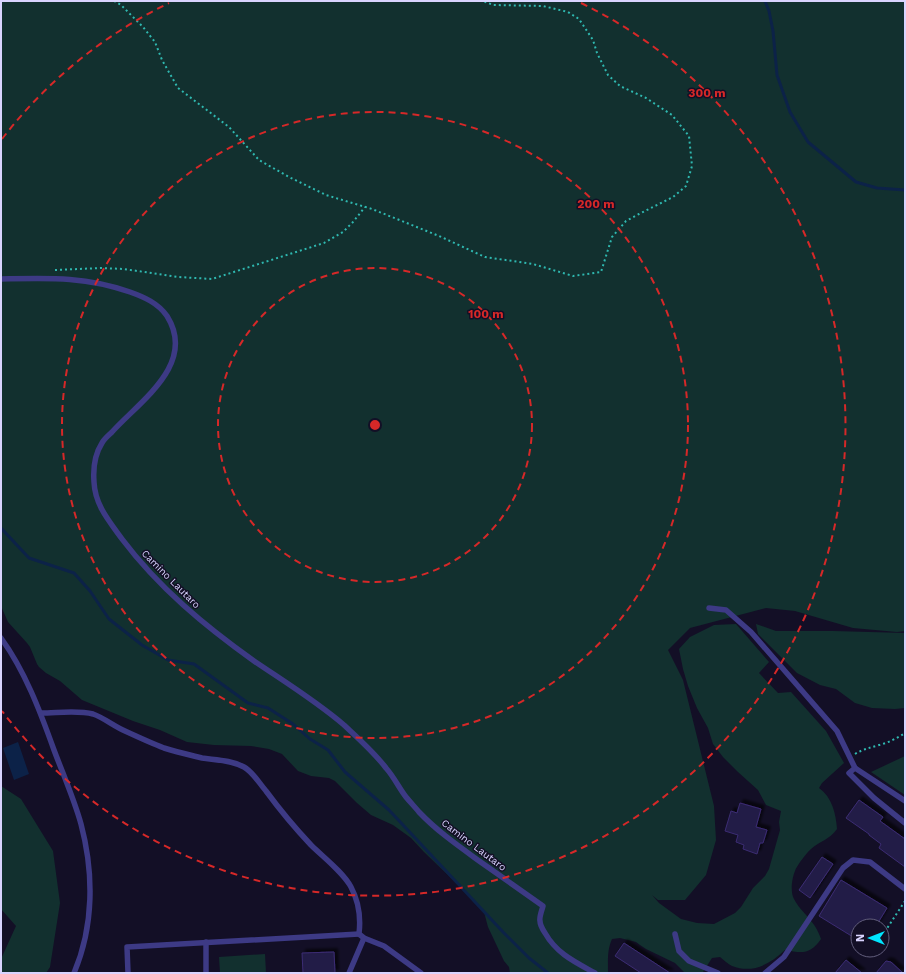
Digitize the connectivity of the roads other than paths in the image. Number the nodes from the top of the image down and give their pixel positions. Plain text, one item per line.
1 (1, 279) edge
2 (709, 608) dead end
3 (1, 638) edge
4 (41, 713) junction
5 (855, 768) junction
6 (905, 801) edge
7 (905, 823) edge
8 (905, 889) edge
9 (676, 934) dead end
10 (362, 936) junction
11 (206, 942) junction
12 (74, 973) edge
13 (128, 973) edge
14 (206, 973) edge
15 (349, 973) edge
16 (420, 973) edge
17 (595, 973) edge
18 (718, 973) edge
19 (765, 973) edge

1 - 17 lane, Camino Lautaro
2 - 5 lane
3 - 4 lane
4 - 10 lane
4 - 12 lane
5 - 6 lane
5 - 7 lane
8 - 19 lane
9 - 18 lane
10 - 11 lane
10 - 15 lane
10 - 16 lane
11 - 13 lane
11 - 14 lane

